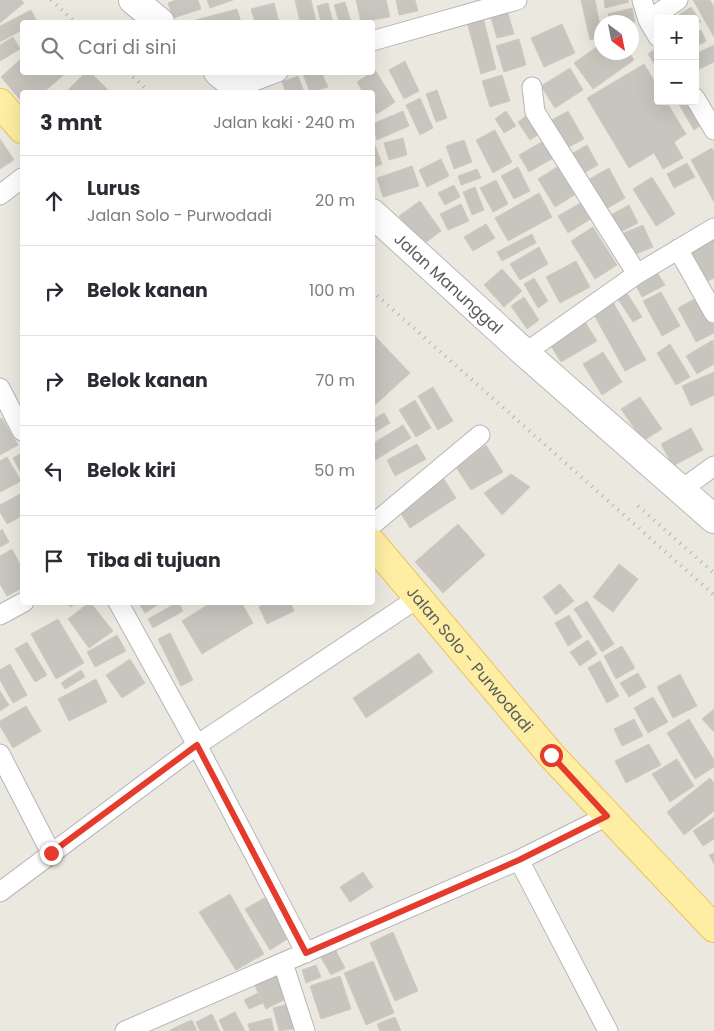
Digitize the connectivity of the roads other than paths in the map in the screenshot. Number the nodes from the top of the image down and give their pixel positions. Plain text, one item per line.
1 (518, 0) edge
2 (642, 0) edge
3 (678, 0) edge
4 (141, 2) edge
5 (158, 20) edge
6 (648, 20) junction
7 (654, 30) edge
8 (375, 40) edge
9 (266, 75) edge
10 (232, 84) edge
11 (532, 87) dead end
12 (703, 99) edge
13 (0, 103) edge
14 (20, 126) edge
15 (714, 130) edge
16 (20, 180) edge
17 (0, 195) edge
18 (375, 216) edge
19 (714, 228) edge
20 (678, 249) junction
21 (637, 274) junction
22 (714, 313) edge
23 (525, 353) junction
24 (0, 388) edge
25 (20, 427) edge
26 (480, 435) dead end
27 (714, 466) edge
28 (681, 490) junction
29 (714, 519) edge
30 (375, 522) edge
31 (375, 548) edge
32 (418, 598) junction
33 (20, 604) edge
34 (120, 605) edge
35 (0, 615) edge
36 (197, 745) junction
37 (0, 754) edge
38 (607, 816) junction
39 (51, 853) junction
40 (519, 860) junction
41 (0, 892) edge
42 (714, 928) edge
43 (306, 953) junction
44 (283, 963) junction
45 (125, 1031) edge
46 (305, 1031) edge
47 (608, 1031) edge

1 - 8 street
2 - 6 street
3 - 6 street
4 - 5 street
6 - 7 street
9 - 10 street
11 - 21 street
12 - 15 street
13 - 14 main road
16 - 17 street
18 - 23 street, Jalan Manunggal
19 - 20 street
20 - 21 street
20 - 22 street
21 - 23 street
23 - 28 street, Jalan Manunggal
24 - 25 street
26 - 30 street
27 - 28 street
28 - 29 street, Jalan Manunggal
31 - 32 main road, Jalan Solo - Purwodadi
32 - 36 street
32 - 38 main road, Jalan Solo - Purwodadi
33 - 35 street
34 - 36 street
36 - 39 street
36 - 43 street
37 - 39 street
38 - 40 street
38 - 42 main road, Jalan Solo - Purwodadi
39 - 41 street
40 - 43 street
40 - 47 street
43 - 44 street
44 - 45 street
44 - 46 street

